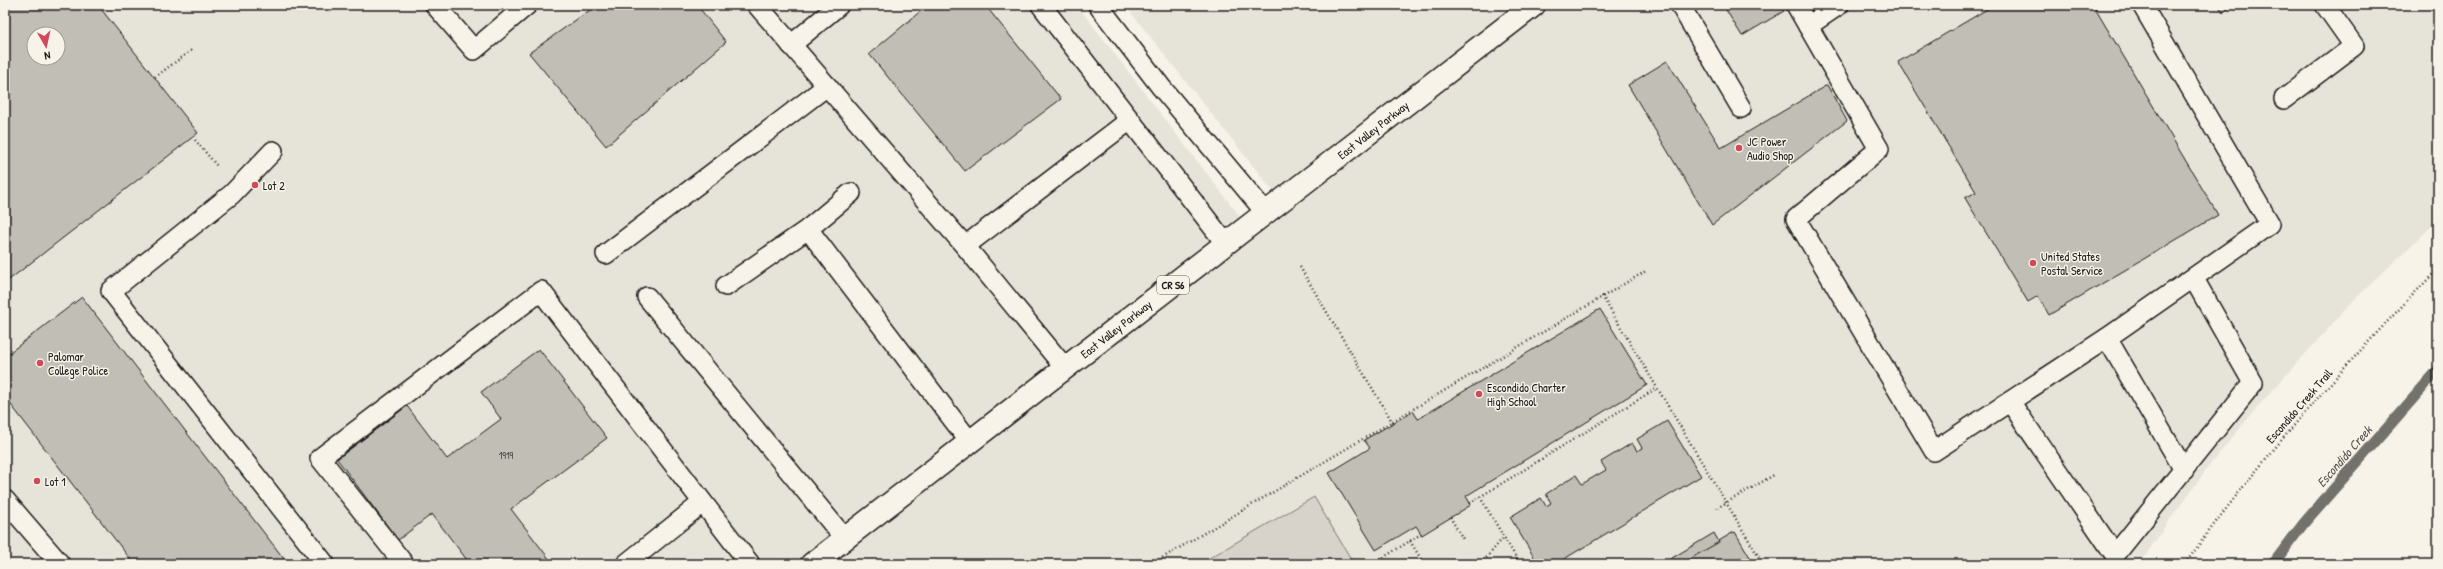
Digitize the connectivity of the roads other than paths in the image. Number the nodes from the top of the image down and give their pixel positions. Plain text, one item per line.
1 (436, 5) edge
2 (527, 5) edge
3 (757, 5) edge
4 (839, 5) edge
5 (1041, 5) edge
6 (1098, 5) edge
7 (1534, 5) edge
8 (1680, 5) edge
9 (1796, 5) edge
10 (1839, 5) edge
11 (2142, 5) edge
12 (2325, 5) edge
13 (1808, 26) junction
14 (791, 44) junction
15 (827, 86) junction
16 (2284, 99) dead end
17 (1742, 108) dead end
18 (1130, 120) junction
19 (273, 151) dead end
20 (851, 194) dead end
21 (1266, 212) junction
22 (808, 228) junction
23 (1226, 244) junction
24 (965, 246) junction
25 (606, 254) dead end
26 (2194, 279) junction
27 (726, 286) dead end
28 (647, 297) dead end
29 (2108, 338) junction
30 (1065, 368) junction
31 (2011, 402) junction
32 (970, 442) junction
33 (2184, 470) junction
34 (5, 500) edge
35 (702, 503) junction
36 (845, 539) junction
37 (59, 564) edge
38 (325, 564) edge
39 (404, 564) edge
40 (626, 564) edge
41 (750, 564) edge
42 (812, 564) edge

1 - 2 lane
3 - 14 lane
4 - 14 lane
5 - 18 lane
6 - 21 lane
7 - 21 main road, East Valley Parkway / CR S6
8 - 17 lane
9 - 13 lane
10 - 13 lane
11 - 26 lane
12 - 16 lane
13 - 31 lane
14 - 15 lane
15 - 24 lane
15 - 25 lane
18 - 23 lane
18 - 24 lane
19 - 38 lane
20 - 22 lane
21 - 23 main road, East Valley Parkway / CR S6
22 - 27 lane
22 - 32 lane
23 - 30 main road, East Valley Parkway / CR S6
24 - 30 lane
26 - 29 lane
26 - 33 lane
28 - 36 lane
29 - 31 lane
29 - 33 lane
30 - 32 main road, East Valley Parkway / CR S6
31 - 33 lane
32 - 36 main road, East Valley Parkway / CR S6
34 - 37 lane
35 - 39 lane
35 - 40 lane
35 - 41 lane
36 - 42 main road, East Valley Parkway / CR S6

